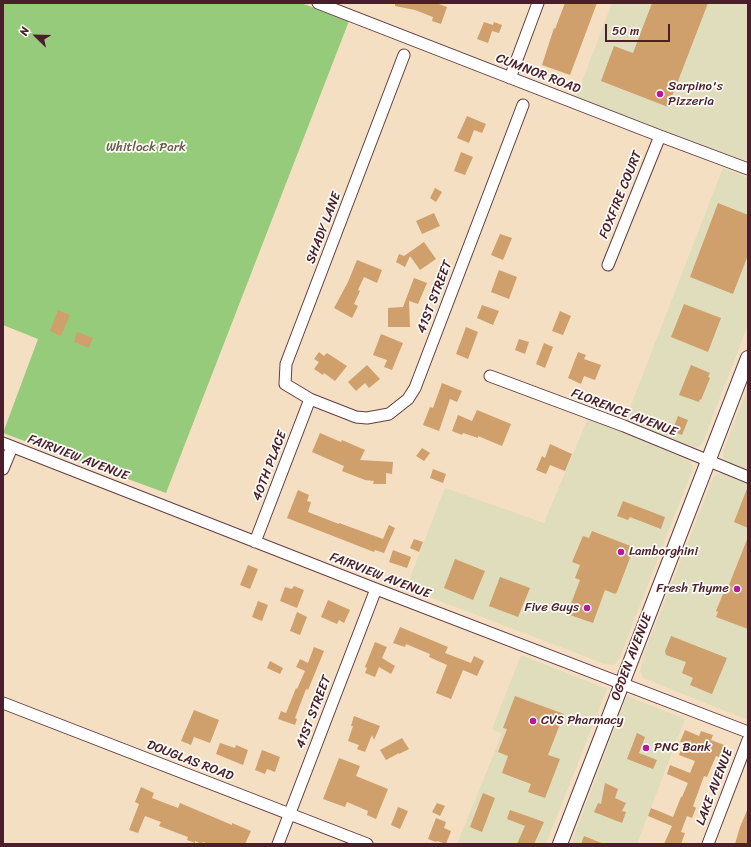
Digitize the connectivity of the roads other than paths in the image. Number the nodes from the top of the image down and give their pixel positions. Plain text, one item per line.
1 (318, 3) edge
2 (538, 3) edge
3 (404, 55) dead end
4 (510, 78) junction
5 (523, 105) dead end
6 (660, 136) junction
7 (748, 169) edge
8 (608, 265) dead end
9 (748, 358) edge
10 (490, 376) dead end
11 (310, 399) junction
12 (7, 445) edge
13 (708, 461) junction
14 (3, 469) edge
15 (748, 477) edge
16 (255, 542) junction
17 (376, 590) junction
18 (622, 683) junction
19 (3, 703) edge
20 (748, 732) edge
21 (748, 740) edge
22 (290, 814) junction
23 (278, 844) edge
24 (367, 844) edge
25 (560, 844) edge
26 (708, 844) edge

1 - 4 street, CUMNOR ROAD
2 - 4 street
3 - 11 street, SHADY LANE
4 - 6 street, CUMNOR ROAD
5 - 11 street, 41ST STREET
6 - 7 street, CUMNOR ROAD
6 - 8 street, FOXFIRE COURT
9 - 13 main road, OGDEN AVENUE
10 - 13 street, FLORENCE AVENUE
11 - 16 street, 40TH PLACE
12 - 14 street
12 - 16 street, FAIRVIEW AVENUE
13 - 15 street, FLORENCE AVENUE
13 - 18 main road, OGDEN AVENUE
16 - 17 street, FAIRVIEW AVENUE
17 - 18 street, FAIRVIEW AVENUE
17 - 22 street, 41ST STREET
18 - 20 street, FAIRVIEW AVENUE
18 - 25 main road, OGDEN AVENUE
19 - 22 street, DOUGLAS ROAD
21 - 26 street, LAKE AVENUE
22 - 23 street, 41ST STREET
22 - 24 street, DOUGLAS ROAD

